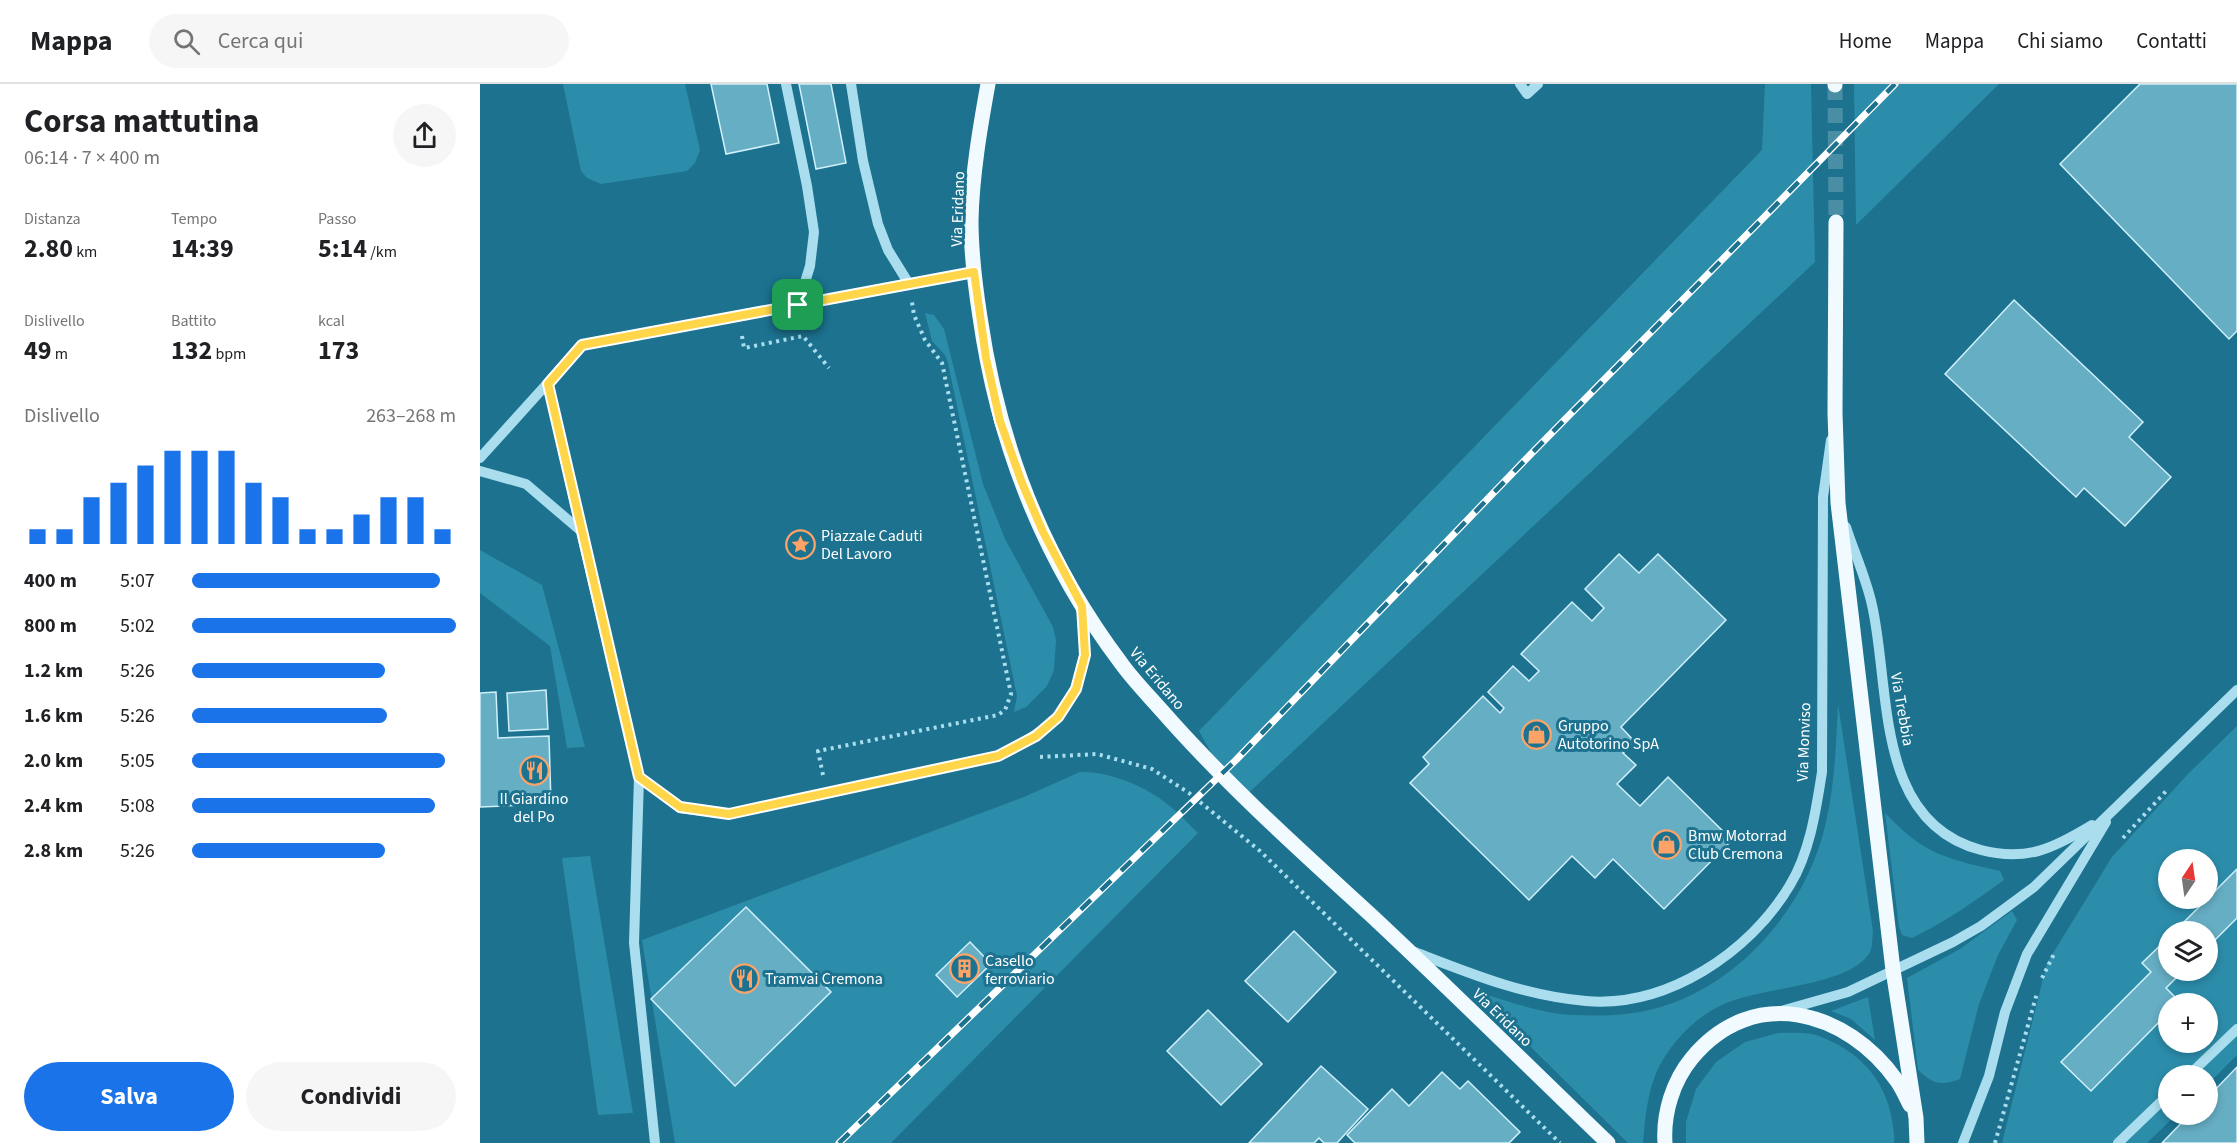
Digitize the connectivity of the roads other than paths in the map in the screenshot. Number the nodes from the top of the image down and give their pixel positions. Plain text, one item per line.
1 (786, 84) edge
2 (851, 84) edge
3 (988, 84) edge
4 (1520, 84) edge
5 (1538, 84) edge
6 (1836, 222) tunnel mouth
7 (974, 272) junction
8 (909, 284) junction
9 (798, 305) junction
10 (548, 384) junction
11 (1835, 413) junction
12 (480, 458) edge
13 (480, 471) edge
14 (1838, 503) junction
15 (581, 531) junction
16 (1082, 606) junction
17 (2237, 690) edge
18 (639, 777) junction
19 (2112, 812) junction
20 (1406, 948) junction
21 (1893, 970) junction
22 (1774, 1012) junction
23 (2237, 1029) edge
24 (2199, 1065) edge
25 (2158, 1105) edge
26 (1916, 1119) junction
27 (655, 1143) edge
28 (1608, 1143) edge
29 (1665, 1143) edge
30 (1917, 1143) edge
31 (1964, 1143) edge
32 (2118, 1143) edge

1 - 9 street
2 - 8 street
3 - 7 main road, Via Eridano
4 - 5 street
6 - 11 main road, Via Monviso
7 - 8 street
7 - 16 main road, Via Eridano
8 - 9 street
9 - 10 street
10 - 12 street
10 - 15 street
11 - 14 main road, Via Monviso
11 - 20 street, Via Monviso
13 - 15 street
14 - 19 street, Via Trebbia
14 - 21 main road, Via Monviso
15 - 18 street
16 - 18 street
16 - 20 main road, Via Eridano
17 - 19 street, Via Trebbia
18 - 27 street
19 - 21 street, Via Trebbia
19 - 31 street
20 - 28 main road, Via Eridano
21 - 22 street, Via Trebbia
21 - 26 main road, Via Monviso
22 - 26 main road
22 - 29 main road
23 - 24 street
25 - 32 street
26 - 30 main road, Via Monviso

